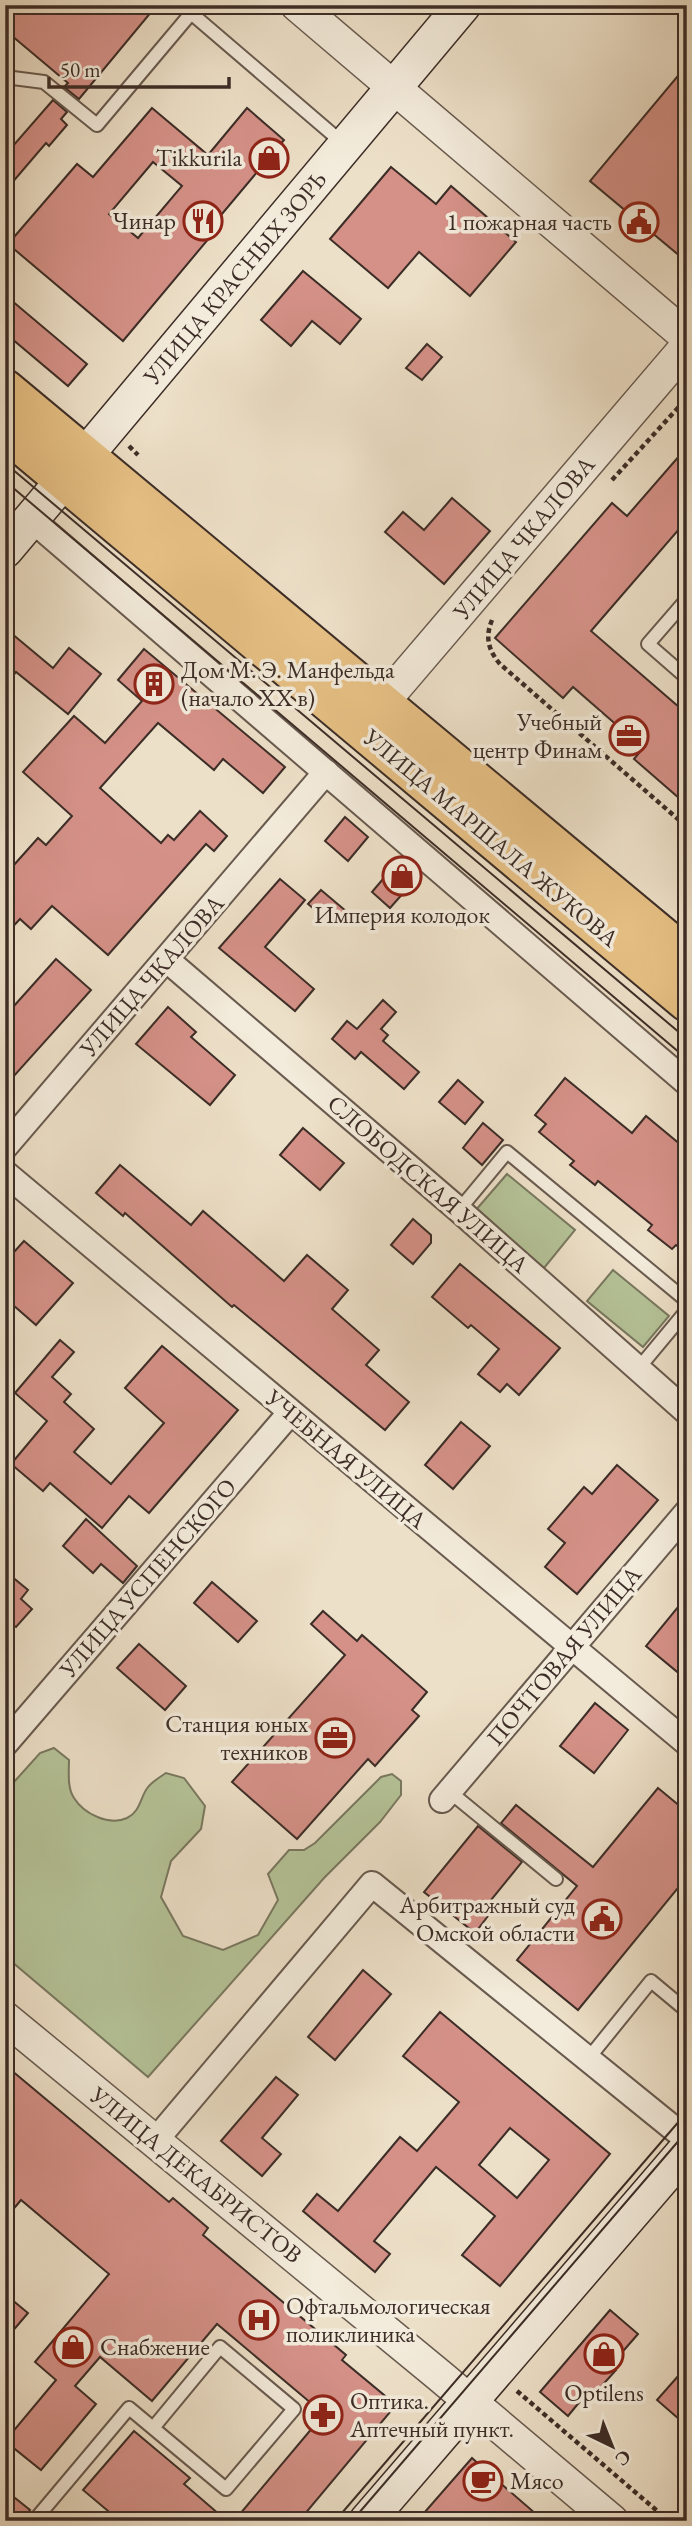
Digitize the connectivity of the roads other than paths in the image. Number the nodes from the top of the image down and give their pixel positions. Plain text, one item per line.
1 (297, 5) edge
2 (463, 5) edge
3 (194, 9) edge
4 (5, 77) edge
5 (396, 89) junction
6 (347, 146) junction
7 (687, 337) edge
8 (687, 346) edge
9 (5, 389) edge
10 (5, 431) edge
11 (75, 468) junction
12 (31, 519) junction
13 (5, 550) edge
14 (687, 599) edge
15 (687, 678) edge
16 (372, 716) junction
17 (326, 772) junction
18 (687, 957) edge
19 (167, 960) junction
20 (687, 1002) edge
21 (687, 1083) edge
22 (5, 1147) edge
23 (5, 1173) edge
24 (459, 1210) junction
25 (687, 1301) edge
26 (687, 1310) edge
27 (638, 1369) junction
28 (687, 1412) edge
29 (290, 1413) junction
30 (687, 1512) edge
31 (571, 1647) junction
32 (687, 1743) edge
33 (5, 1744) edge
34 (446, 1796) joint
35 (556, 1879) dead end
36 (687, 2011) edge
37 (5, 2018) edge
38 (588, 2059) junction
39 (155, 2141) junction
40 (687, 2143) edge
41 (687, 2149) edge
42 (470, 2401) junction
43 (153, 2428) junction
44 (602, 2517) edge
45 (34, 2521) edge
46 (367, 2521) edge

1 - 5 street
2 - 5 main road, УЛИЦА КРАСНЫХ ЗОРЬ
3 - 4 lane
3 - 6 lane
5 - 6 main road, УЛИЦА КРАСНЫХ ЗОРЬ
5 - 7 street
6 - 11 main road, УЛИЦА КРАСНЫХ ЗОРЬ
8 - 16 street, УЛИЦА ЧКАЛОВА
9 - 11 main road, УЛИЦА МАРШАЛА ЖУКОВА
10 - 11 main road, УЛИЦА МАРШАЛА ЖУКОВА
11 - 12 main road, УЛИЦА КРАСНЫХ ЗОРЬ
11 - 16 main road, УЛИЦА МАРШАЛА ЖУКОВА
12 - 13 main road, УЛИЦА КРАСНЫХ ЗОРЬ
12 - 17 street
14 - 15 lane
16 - 18 main road, УЛИЦА МАРШАЛА ЖУКОВА
16 - 20 main road, УЛИЦА МАРШАЛА ЖУКОВА
17 - 19 street, УЛИЦА ЧКАЛОВА
17 - 21 street
19 - 22 street, УЛИЦА ЧКАЛОВА
19 - 24 street, СЛОБОДСКАЯ УЛИЦА
23 - 29 street, УЧЕБНАЯ УЛИЦА
24 - 25 lane
24 - 27 street, СЛОБОДСКАЯ УЛИЦА
26 - 27 lane
27 - 28 street, СЛОБОДСКАЯ УЛИЦА
29 - 31 street, УЧЕБНАЯ УЛИЦА
29 - 33 street, УЛИЦА УСПЕНСКОГО
30 - 31 street, ПОЧТОВАЯ УЛИЦА
31 - 32 street, УЧЕБНАЯ УЛИЦА
31 - 34 street, ПОЧТОВАЯ УЛИЦА
34 - 35 lane
36 - 38 lane
37 - 39 street, УЛИЦА ДЕКАБРИСТОВ
38 - 39 street
38 - 40 street
39 - 42 street, УЛИЦА ДЕКАБРИСТОВ
41 - 42 main road
42 - 44 street, УЛИЦА ДЕКАБРИСТОВ
42 - 46 main road
43 - 43 lane
43 - 45 lane

